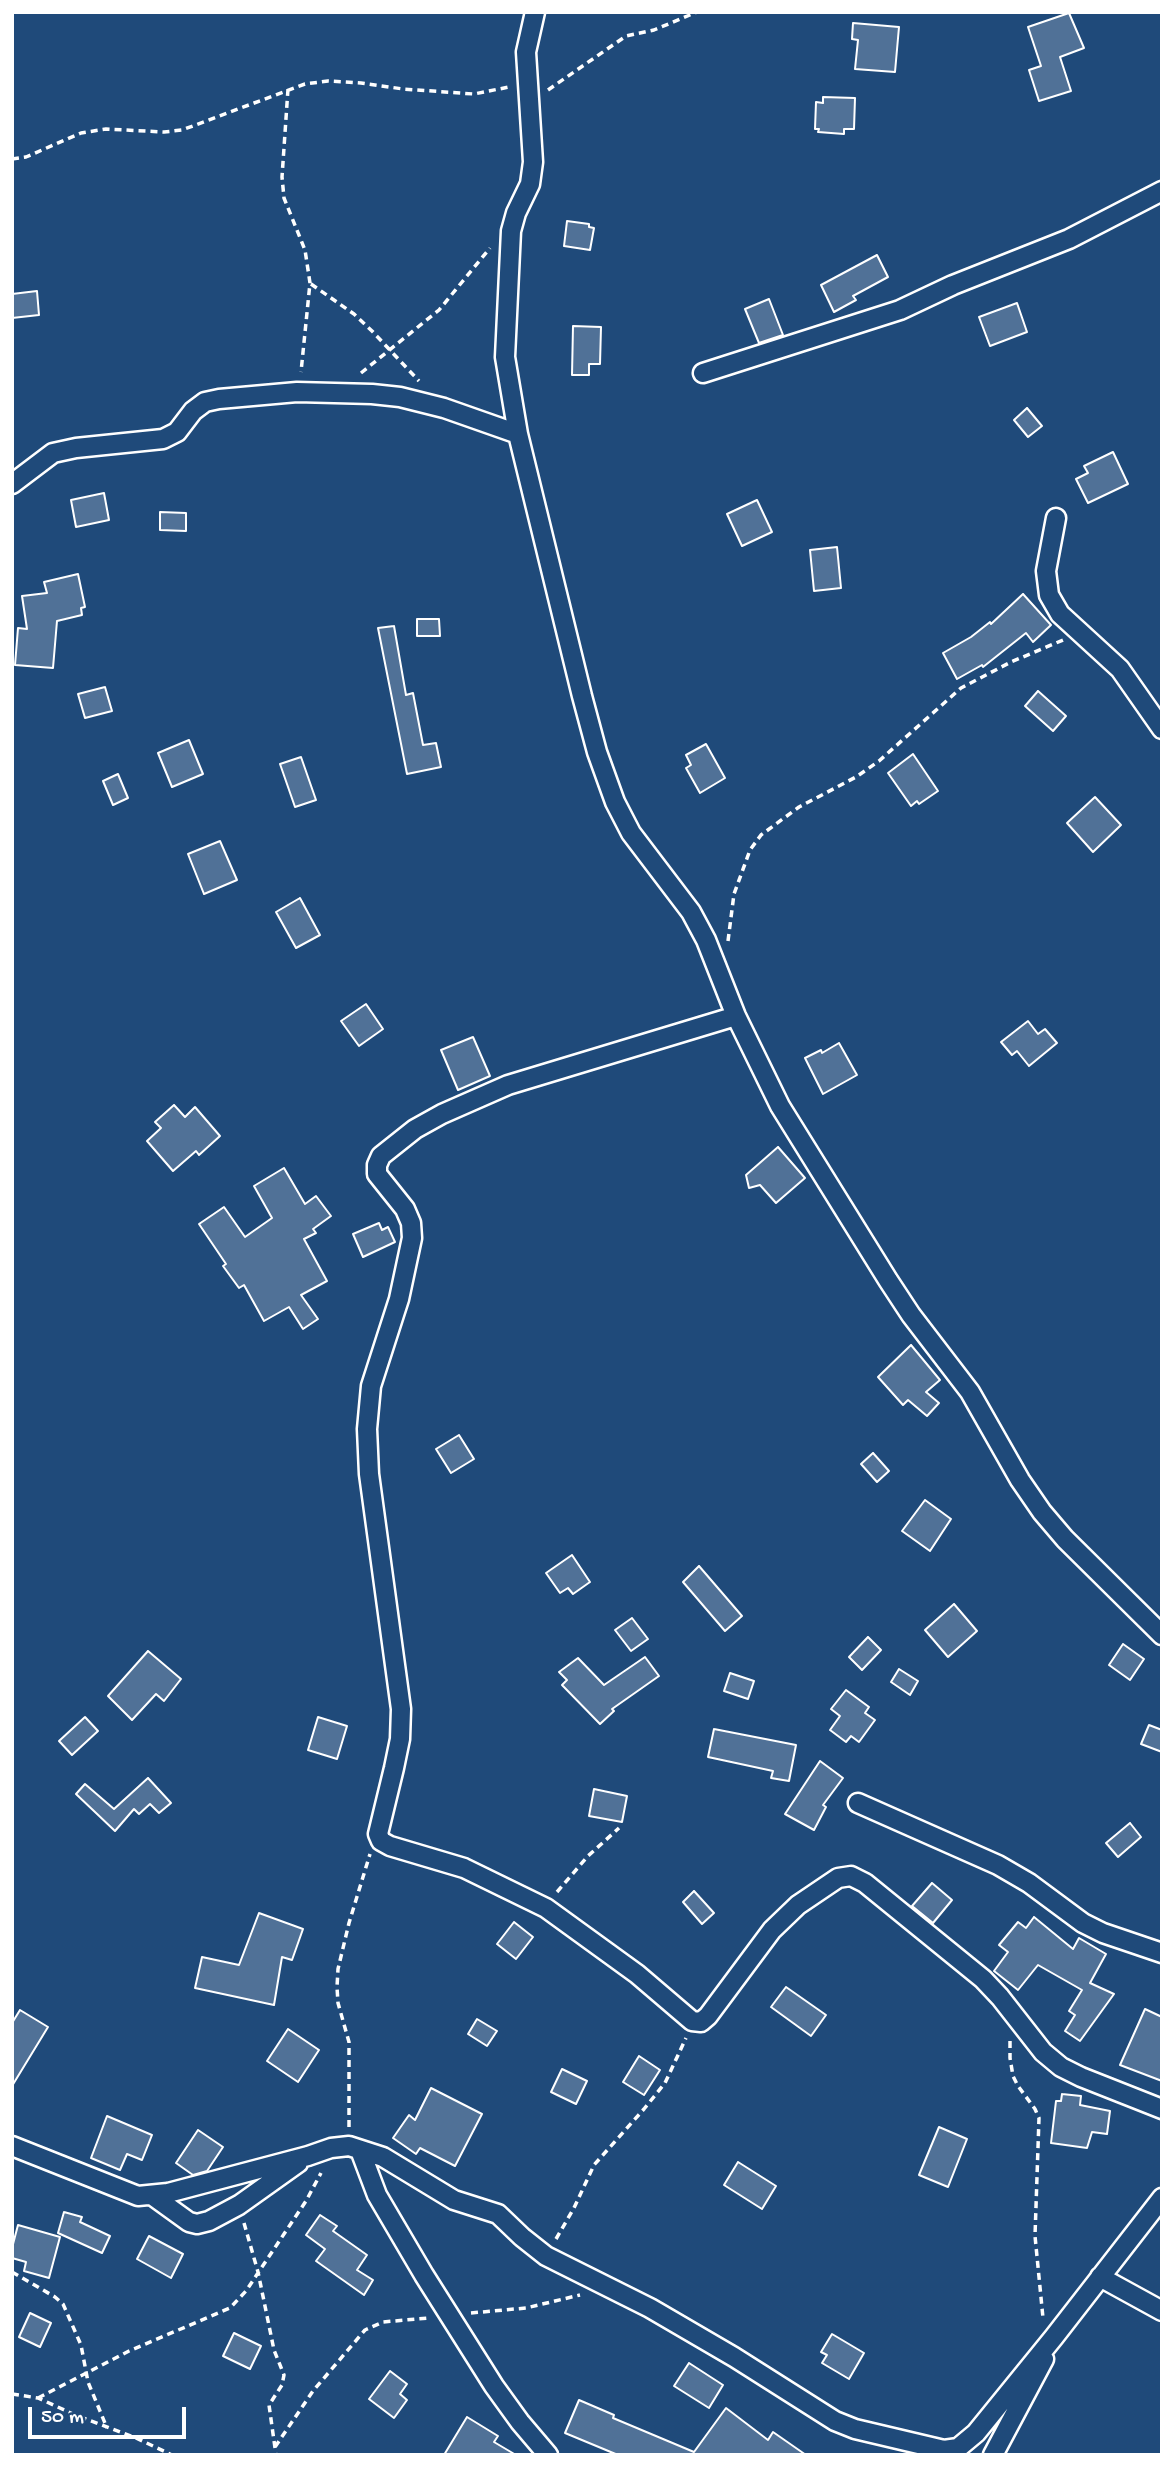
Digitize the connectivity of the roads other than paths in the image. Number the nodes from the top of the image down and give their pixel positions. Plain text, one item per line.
1 (535, 12) edge
2 (1162, 191) edge
3 (704, 373) dead end
4 (518, 434) junction
5 (12, 484) edge
6 (1056, 518) dead end
7 (1162, 729) edge
8 (736, 1016) junction
9 (1162, 1635) edge
10 (858, 1803) dead end
11 (1162, 1953) edge
12 (1162, 2109) edge
13 (12, 2146) edge
14 (355, 2148) junction
15 (308, 2156) junction
16 (153, 2196) junction
17 (1162, 2198) edge
18 (1100, 2277) junction
19 (1162, 2311) edge
20 (1051, 2341) junction
21 (955, 2451) edge
22 (548, 2455) edge
23 (993, 2455) edge

1 - 4 street
2 - 3 street
4 - 5 street
4 - 8 street
6 - 7 street
8 - 9 street
8 - 12 street
10 - 11 street
13 - 16 street
14 - 15 street
14 - 21 street
14 - 22 street
15 - 16 street
15 - 16 street
17 - 18 street
18 - 19 street
18 - 20 street
20 - 21 street
20 - 23 street

